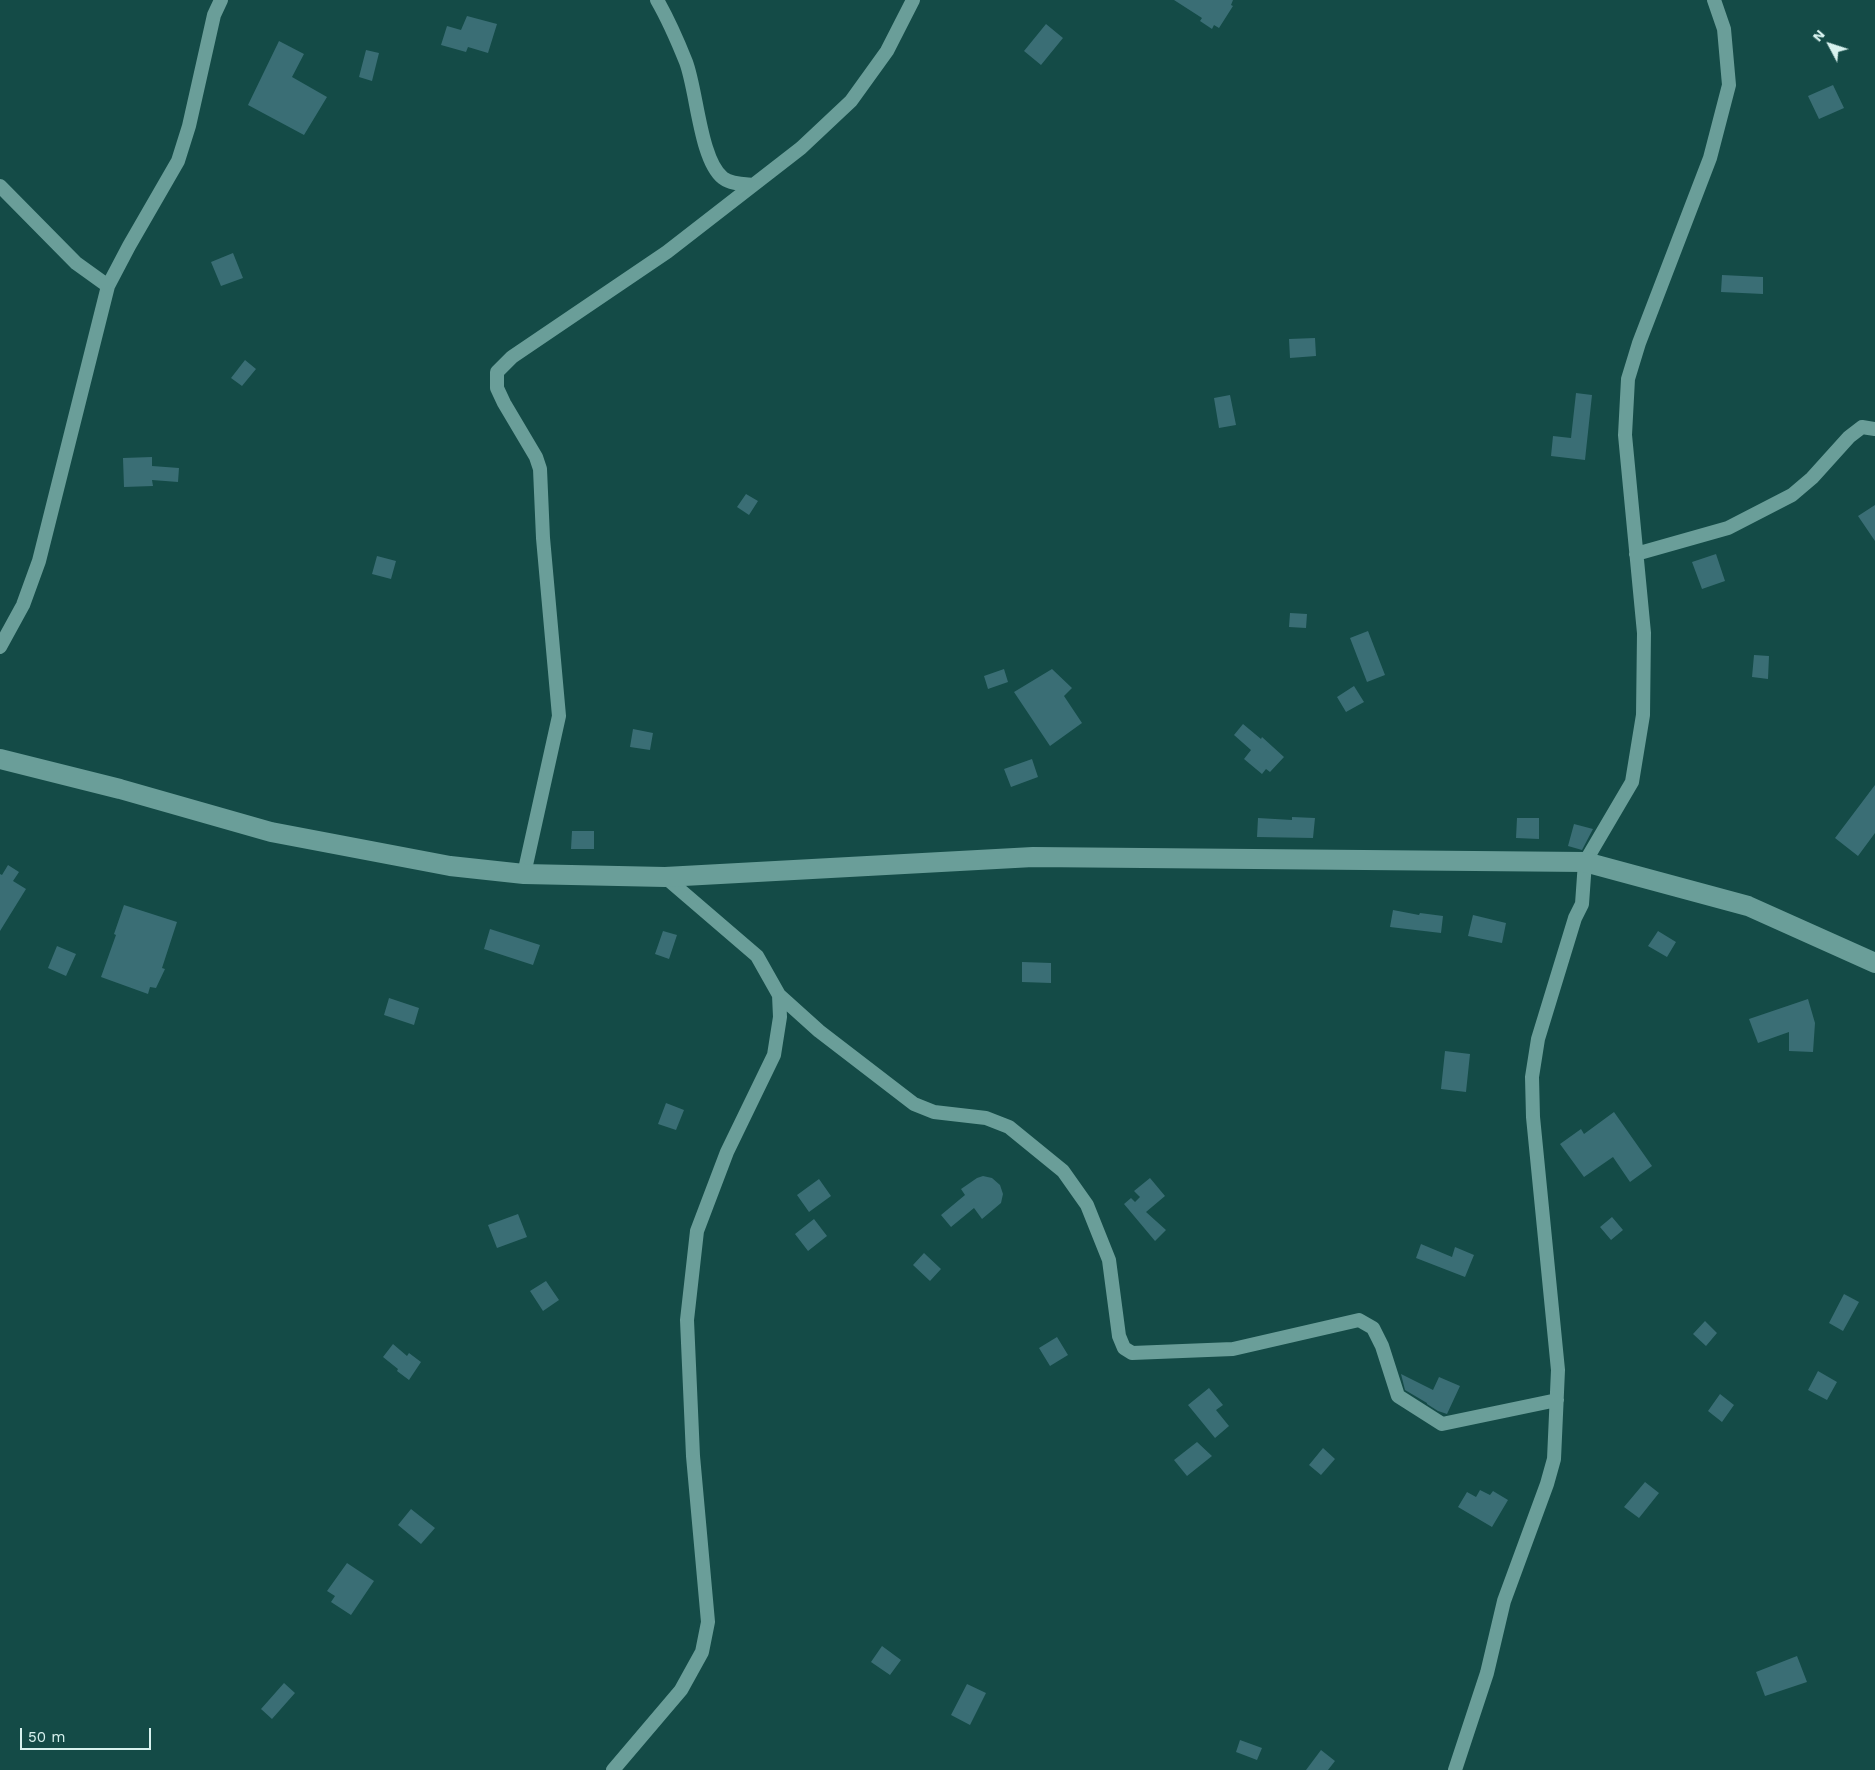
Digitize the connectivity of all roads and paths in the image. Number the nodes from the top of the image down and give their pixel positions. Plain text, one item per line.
1 (221, 0) edge
2 (657, 0) edge
3 (913, 0) edge
4 (1714, 0) edge
5 (753, 185) junction
6 (0, 186) edge
7 (108, 286) junction
8 (1875, 429) edge
9 (1636, 554) junction
10 (0, 647) edge
11 (0, 759) edge
12 (1585, 862) junction
13 (524, 874) junction
14 (665, 877) junction
15 (1875, 962) edge
16 (778, 995) junction
17 (1557, 1400) junction
18 (613, 1770) edge
19 (1455, 1770) edge

1 - 7 street
2 - 5 street
3 - 5 street
4 - 9 street
5 - 13 street
6 - 7 street
7 - 10 street
8 - 9 street
9 - 12 street
11 - 13 street
12 - 14 street
12 - 15 street
12 - 17 street
13 - 14 street
14 - 16 street
16 - 17 street
16 - 18 street
17 - 19 street

